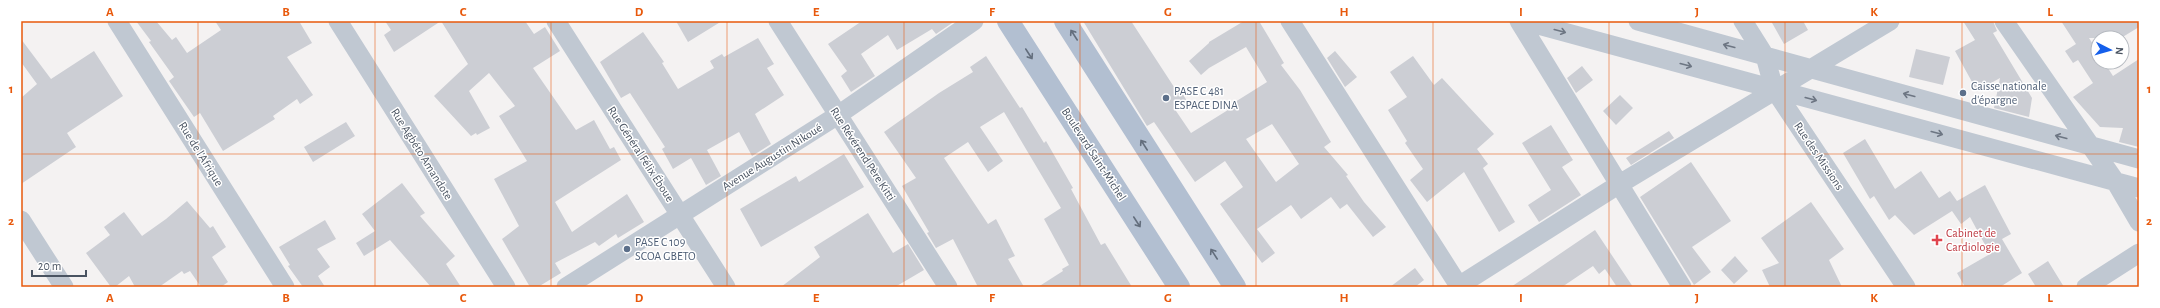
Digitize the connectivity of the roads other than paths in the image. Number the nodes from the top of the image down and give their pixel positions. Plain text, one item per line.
1 (117, 21) edge
2 (338, 21) edge
3 (556, 21) edge
4 (778, 21) edge
5 (974, 21) edge
6 (1008, 21) edge
7 (1065, 21) edge
8 (1290, 21) edge
9 (1519, 21) edge
10 (1522, 21) edge
11 (1638, 21) edge
12 (1743, 21) edge
13 (1890, 21) edge
14 (2004, 21) edge
15 (1765, 56) junction
16 (1811, 69) junction
17 (1774, 89) junction
18 (838, 115) junction
19 (2090, 145) junction
20 (2139, 159) edge
21 (2114, 181) junction
22 (1618, 185) junction
23 (2139, 188) edge
24 (680, 215) junction
25 (21, 220) edge
26 (2139, 222) edge
27 (2139, 253) edge
28 (1458, 286) edge
29 (64, 287) edge
30 (285, 287) edge
31 (506, 287) edge
32 (566, 287) edge
33 (726, 287) edge
34 (948, 287) edge
35 (1179, 287) edge
36 (1235, 287) edge
37 (1682, 287) edge
38 (1906, 287) edge
39 (2086, 287) edge

1 - 30 street, Rue de l'Afrique
2 - 31 street, Rue Agbéto Amandote
3 - 24 street, Rue Général Félix Éboue
4 - 18 street, Rue Révérend Père Kitti
5 - 18 street, Avenue Augustin Nikoué
6 -> 35 main road, Boulevard Saint-Michel
36 -> 7 main road
8 - 28 street
9 - 22 street
10 -> 17 street
15 -> 11 street
12 - 15 street, Rue des Missions
13 - 16 street
14 - 19 street
15 - 16 street
15 - 17 street, Rue des Missions
16 - 17 street
19 -> 16 street
17 -> 21 street
17 - 22 street
17 - 38 street, Rue des Missions
18 - 24 street, Avenue Augustin Nikoué
18 - 34 street, Rue Révérend Père Kitti
19 - 20 street
19 - 21 street
21 - 23 street
21 - 26 street
22 - 28 street
22 - 37 street
24 - 32 street, Avenue Augustin Nikoué
24 - 33 street, Rue Général Félix Éboue
25 - 29 street
27 - 39 street

